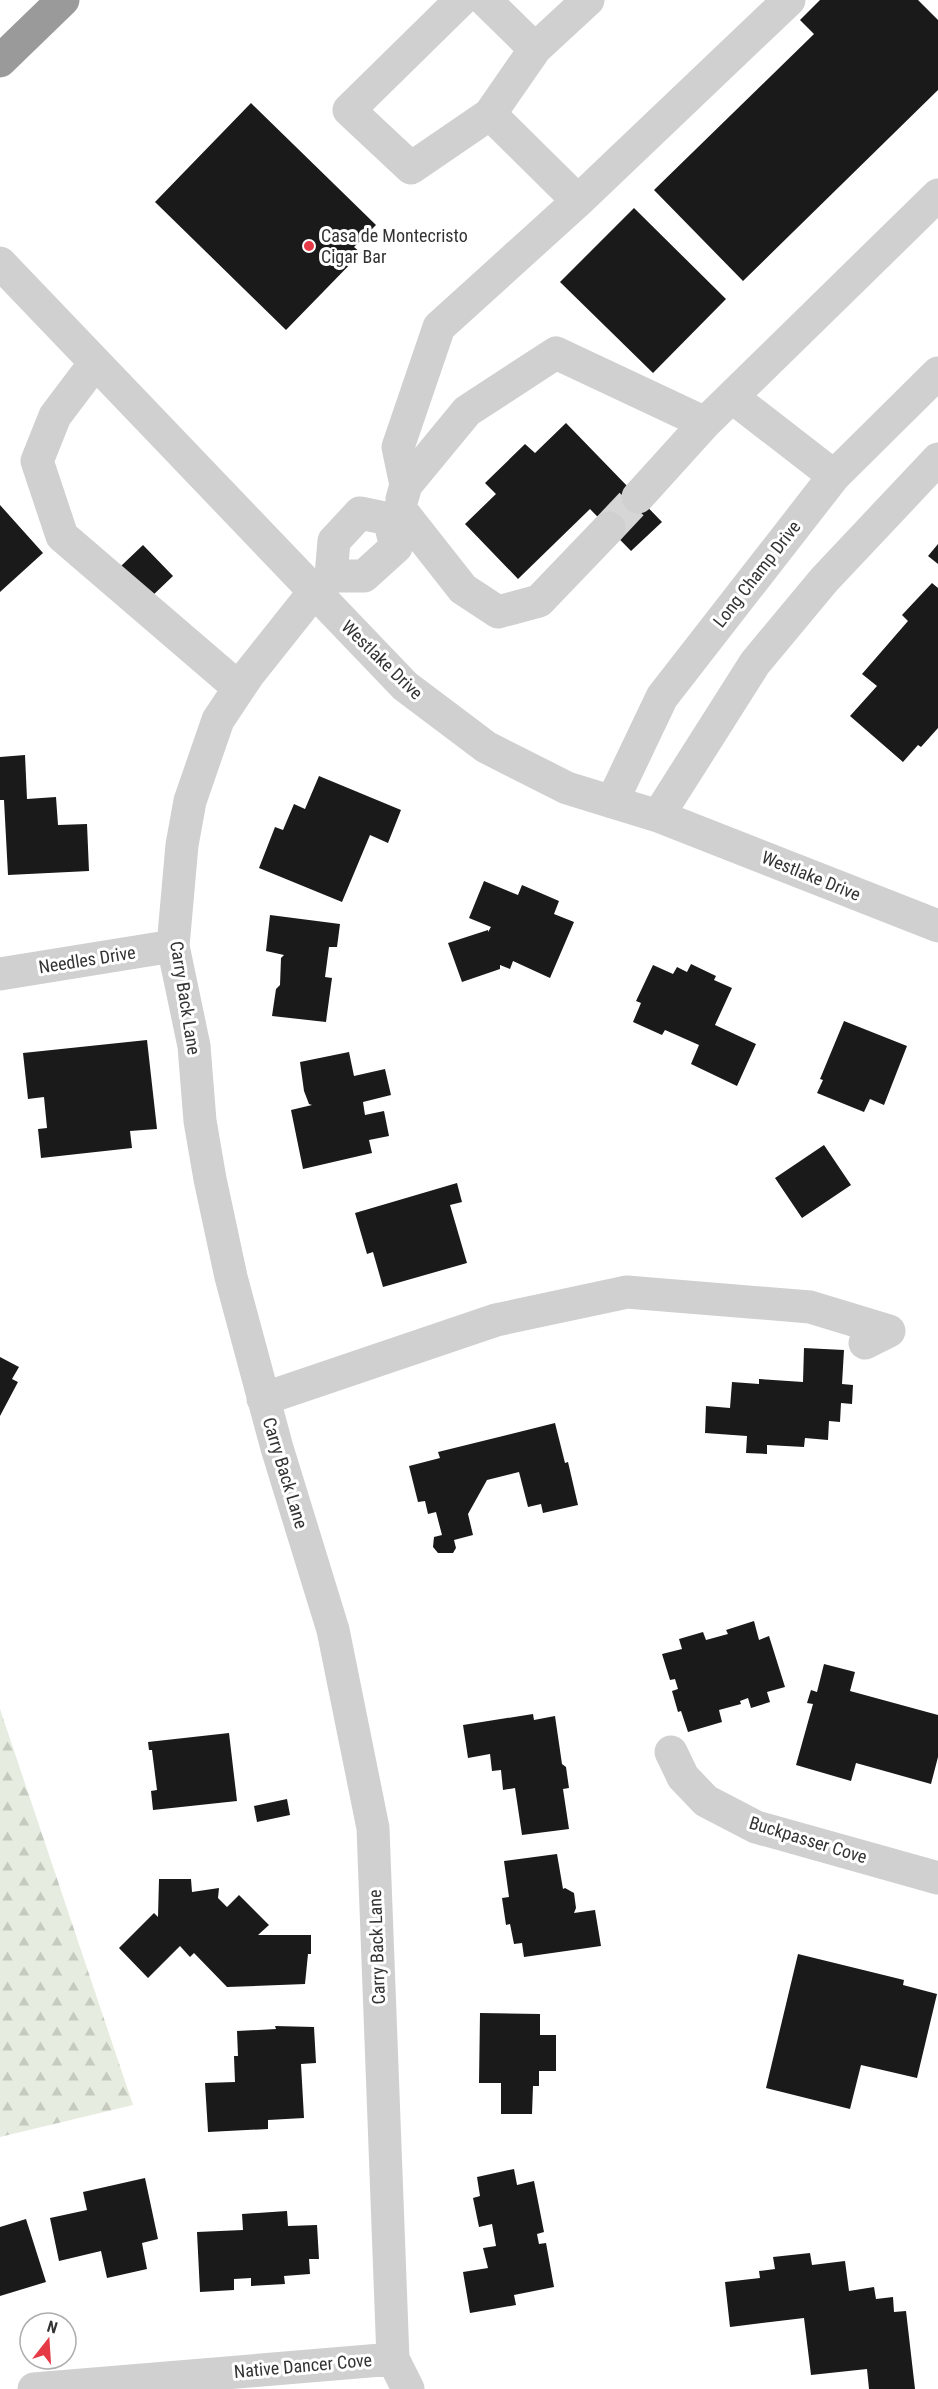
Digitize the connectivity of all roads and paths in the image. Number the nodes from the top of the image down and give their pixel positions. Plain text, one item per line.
1 (63, 0) edge
2 (461, 0) edge
3 (485, 0) edge
4 (588, 0) edge
5 (789, 0) edge
6 (535, 49) junction
7 (0, 61) edge
8 (490, 114) junction
9 (938, 195) edge
10 (578, 201) junction
11 (0, 263) edge
12 (95, 363) junction
13 (938, 373) edge
14 (732, 396) junction
15 (705, 423) junction
16 (938, 459) edge
17 (834, 476) junction
18 (638, 497) tunnel mouth
19 (398, 504) junction
20 (609, 528) tunnel mouth
21 (322, 584) junction
22 (239, 688) junction
23 (612, 802) junction
24 (658, 816) junction
25 (938, 926) edge
26 (173, 946) junction
27 (0, 974) edge
28 (865, 1343) dead end
29 (263, 1399) junction
30 (671, 1752) dead end
31 (938, 1878) edge
32 (393, 2359) junction
33 (34, 2389) edge
34 (408, 2389) edge

1 - 7 highway
2 - 8 street
3 - 6 street
4 - 6 street
5 - 10 street
6 - 8 street
8 - 10 street
9 - 14 street
10 - 19 street
11 - 12 street, Westlake Drive
12 - 21 street, Westlake Drive
12 - 22 street
13 - 17 street, Long Champ Drive
14 - 15 street
14 - 17 street
15 - 18 street
15 - 19 street
16 - 24 street
17 - 23 street, Long Champ Drive
19 - 20 street
19 - 21 street
19 - 21 street
21 - 22 street, Carry Back Lane
21 - 23 street, Westlake Drive
22 - 26 street, Carry Back Lane
23 - 24 street, Westlake Drive
24 - 25 street, Westlake Drive
26 - 27 street, Needles Drive
26 - 29 street, Carry Back Lane
28 - 29 street
29 - 32 street, Carry Back Lane
30 - 31 street, Buckpasser Cove
32 - 33 street, Native Dancer Cove
32 - 34 street, Carry Back Lane

